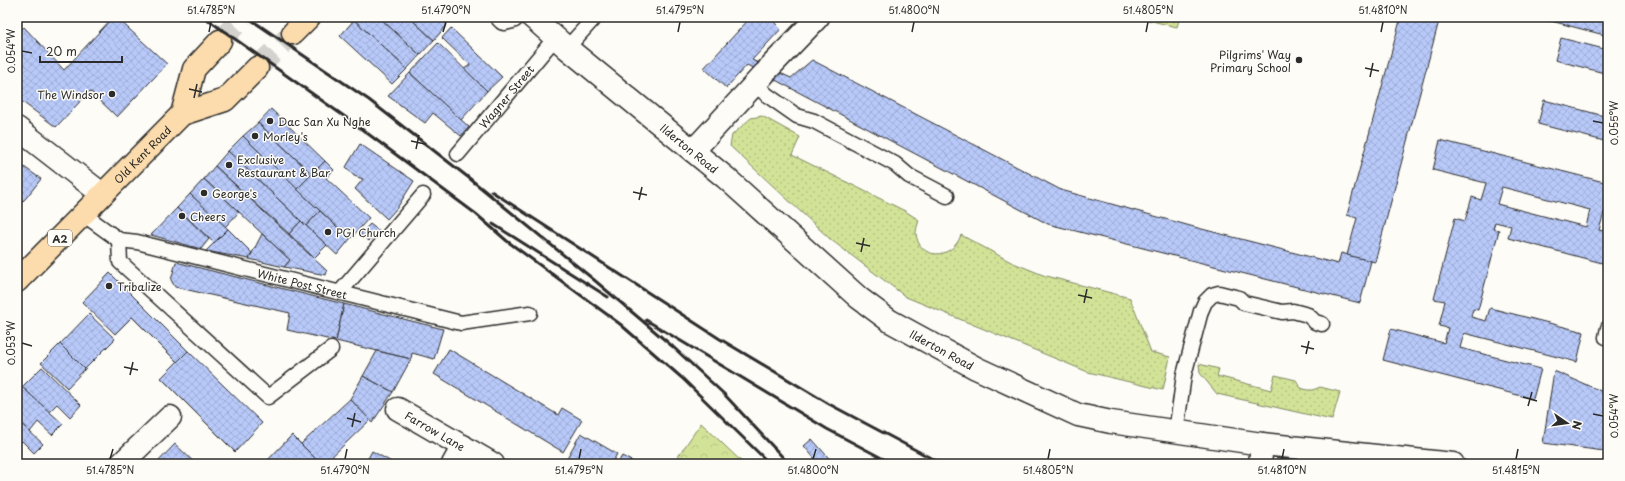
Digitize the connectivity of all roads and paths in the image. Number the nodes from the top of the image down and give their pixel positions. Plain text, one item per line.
1 (309, 17) edge
2 (502, 17) edge
3 (512, 17) edge
4 (532, 17) edge
5 (596, 17) edge
6 (818, 17) edge
7 (293, 33) tunnel mouth
8 (220, 42) tunnel mouth
9 (561, 43) junction
10 (257, 68) tunnel mouth
11 (762, 75) junction
12 (182, 114) junction
13 (17, 128) edge
14 (693, 151) junction
15 (458, 154) dead end
16 (102, 194) junction
17 (423, 195) dead end
18 (947, 196) dead end
19 (83, 214) junction
20 (119, 240) junction
21 (17, 281) edge
22 (341, 291) junction
23 (530, 313) dead end
24 (1322, 324) dead end
25 (1608, 328) edge
26 (1608, 338) edge
27 (331, 349) dead end
28 (398, 409) dead end
29 (170, 417) dead end
30 (1176, 432) junction
31 (1261, 454) edge
32 (458, 455) edge
33 (121, 464) edge
34 (493, 464) edge
35 (1453, 464) edge

1 - 7 highway
2 - 3 street
4 - 9 street, Ilderton Road
5 - 9 lane, Wagner Street
6 - 11 street
8 - 12 highway
9 - 14 street, Ilderton Road
9 - 15 lane, Wagner Street
10 - 12 highway, Old Kent Road / A2
11 - 14 street
11 - 18 lane
12 - 16 highway, Old Kent Road / A2
13 - 16 street
14 - 30 street, Ilderton Road
16 - 19 highway, A2
17 - 22 lane
19 - 20 lane, White Post Street
19 - 21 highway, A2
20 - 22 lane, White Post Street
20 - 27 lane
22 - 23 lane, White Post Street
24 - 30 lane
25 - 26 lane
28 - 32 street, Farrow Lane
29 - 33 street
30 - 31 street, Ilderton Road
31 - 35 street, Ilderton Road
32 - 34 street, Farrow Lane

